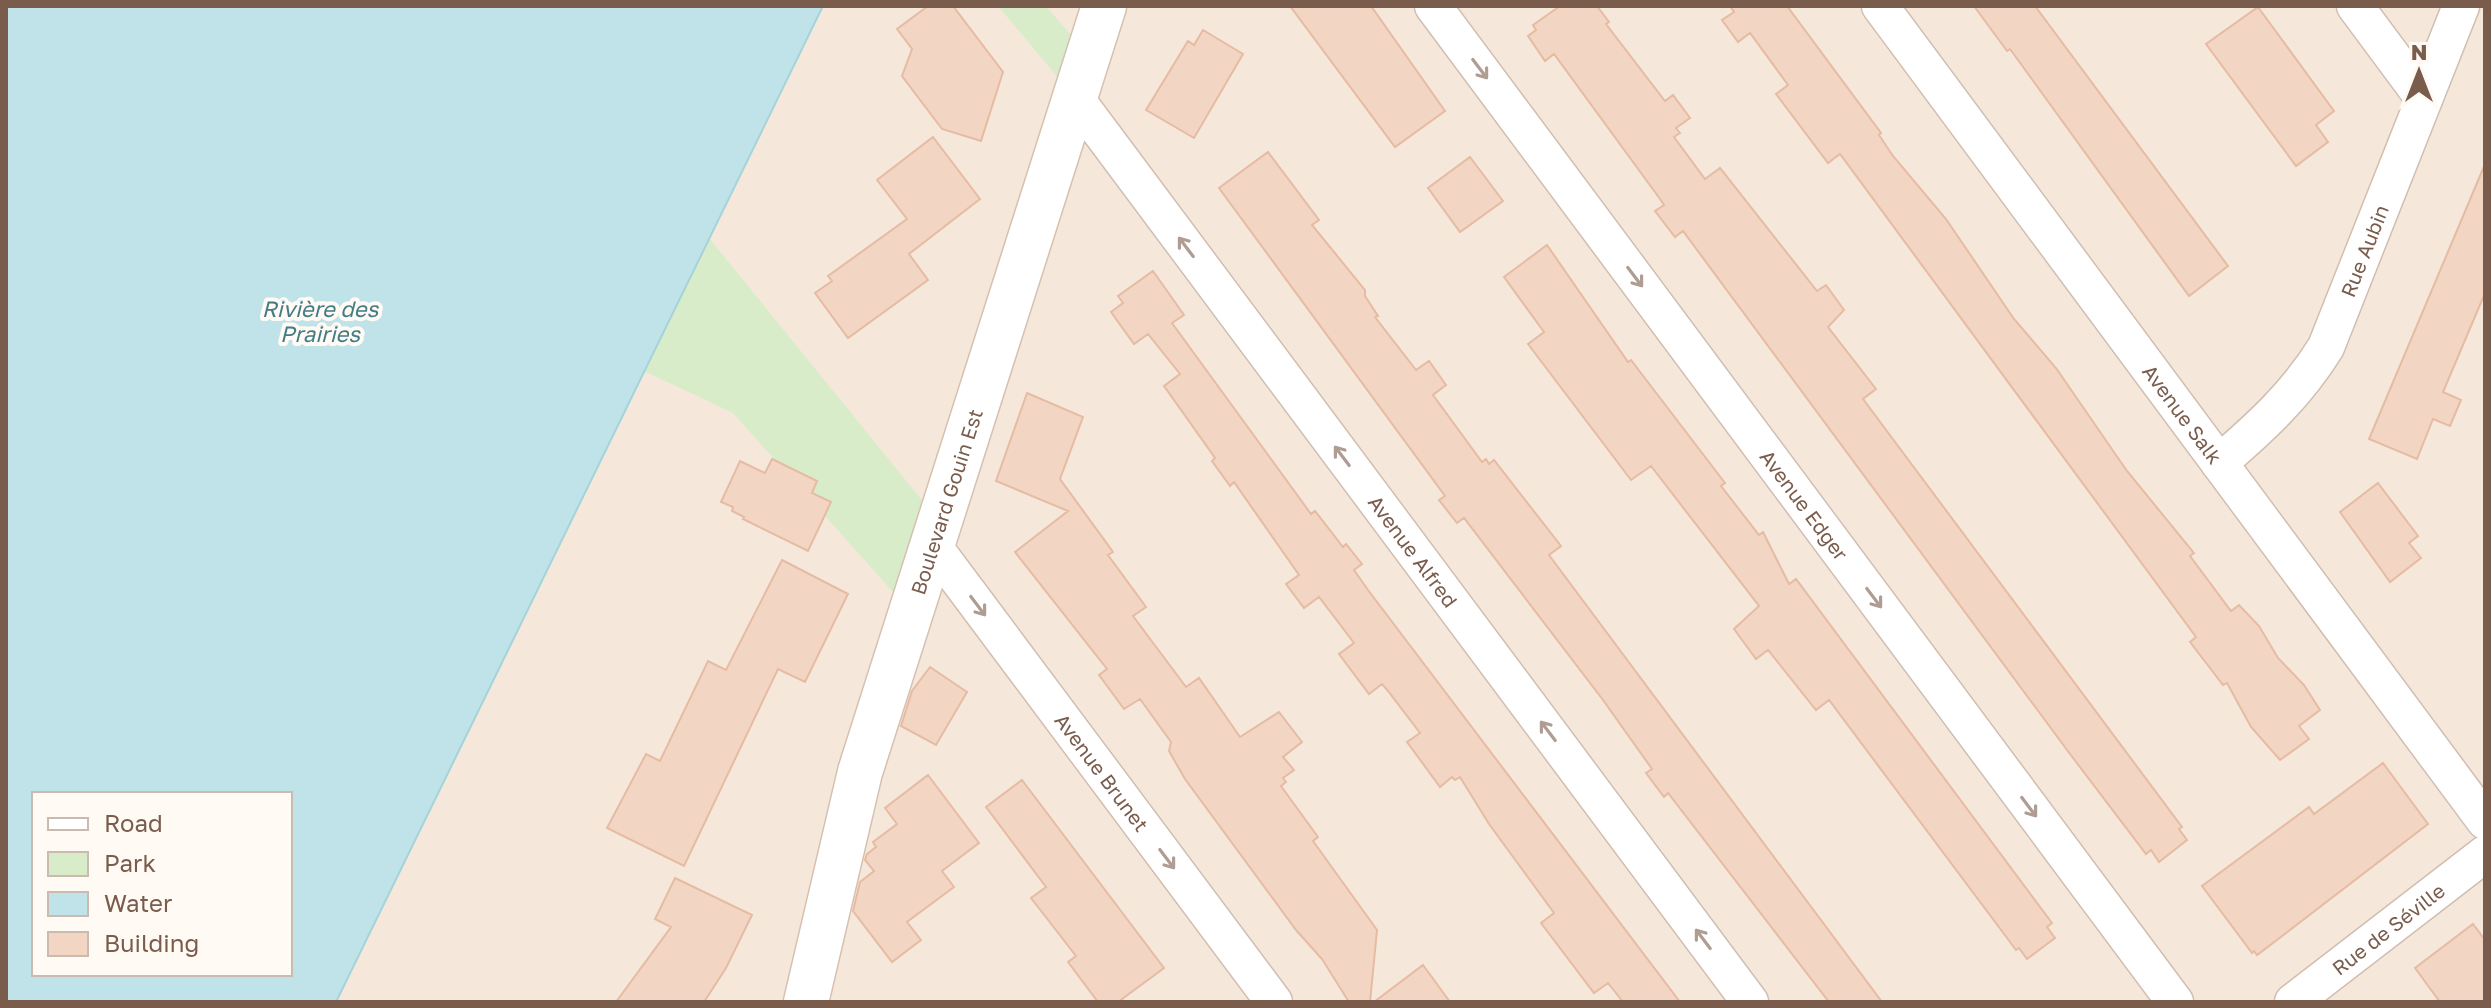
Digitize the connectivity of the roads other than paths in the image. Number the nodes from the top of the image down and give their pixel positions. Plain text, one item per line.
1 (1104, 6) edge
2 (1433, 6) edge
3 (1880, 6) edge
4 (2355, 6) edge
5 (2461, 6) edge
6 (1076, 99) junction
7 (2424, 99) junction
8 (2219, 463) junction
9 (931, 543) junction
10 (2485, 821) edge
11 (2485, 854) edge
12 (806, 1002) edge
13 (1274, 1002) edge
14 (1750, 1002) edge
15 (2175, 1002) edge
16 (2293, 1002) edge

1 - 6 street, Boulevard Gouin Est
2 -> 15 street, Avenue Edger
3 - 8 street, Avenue Salk
4 - 7 street
5 - 7 street, Rue Aubin
6 - 9 street, Boulevard Gouin Est
14 -> 6 street, Avenue Alfred
7 - 8 street, Rue Aubin
8 - 10 street, Avenue Salk
9 - 12 street, Boulevard Gouin Est
9 -> 13 street, Avenue Brunet
11 - 16 street, Rue de Séville

